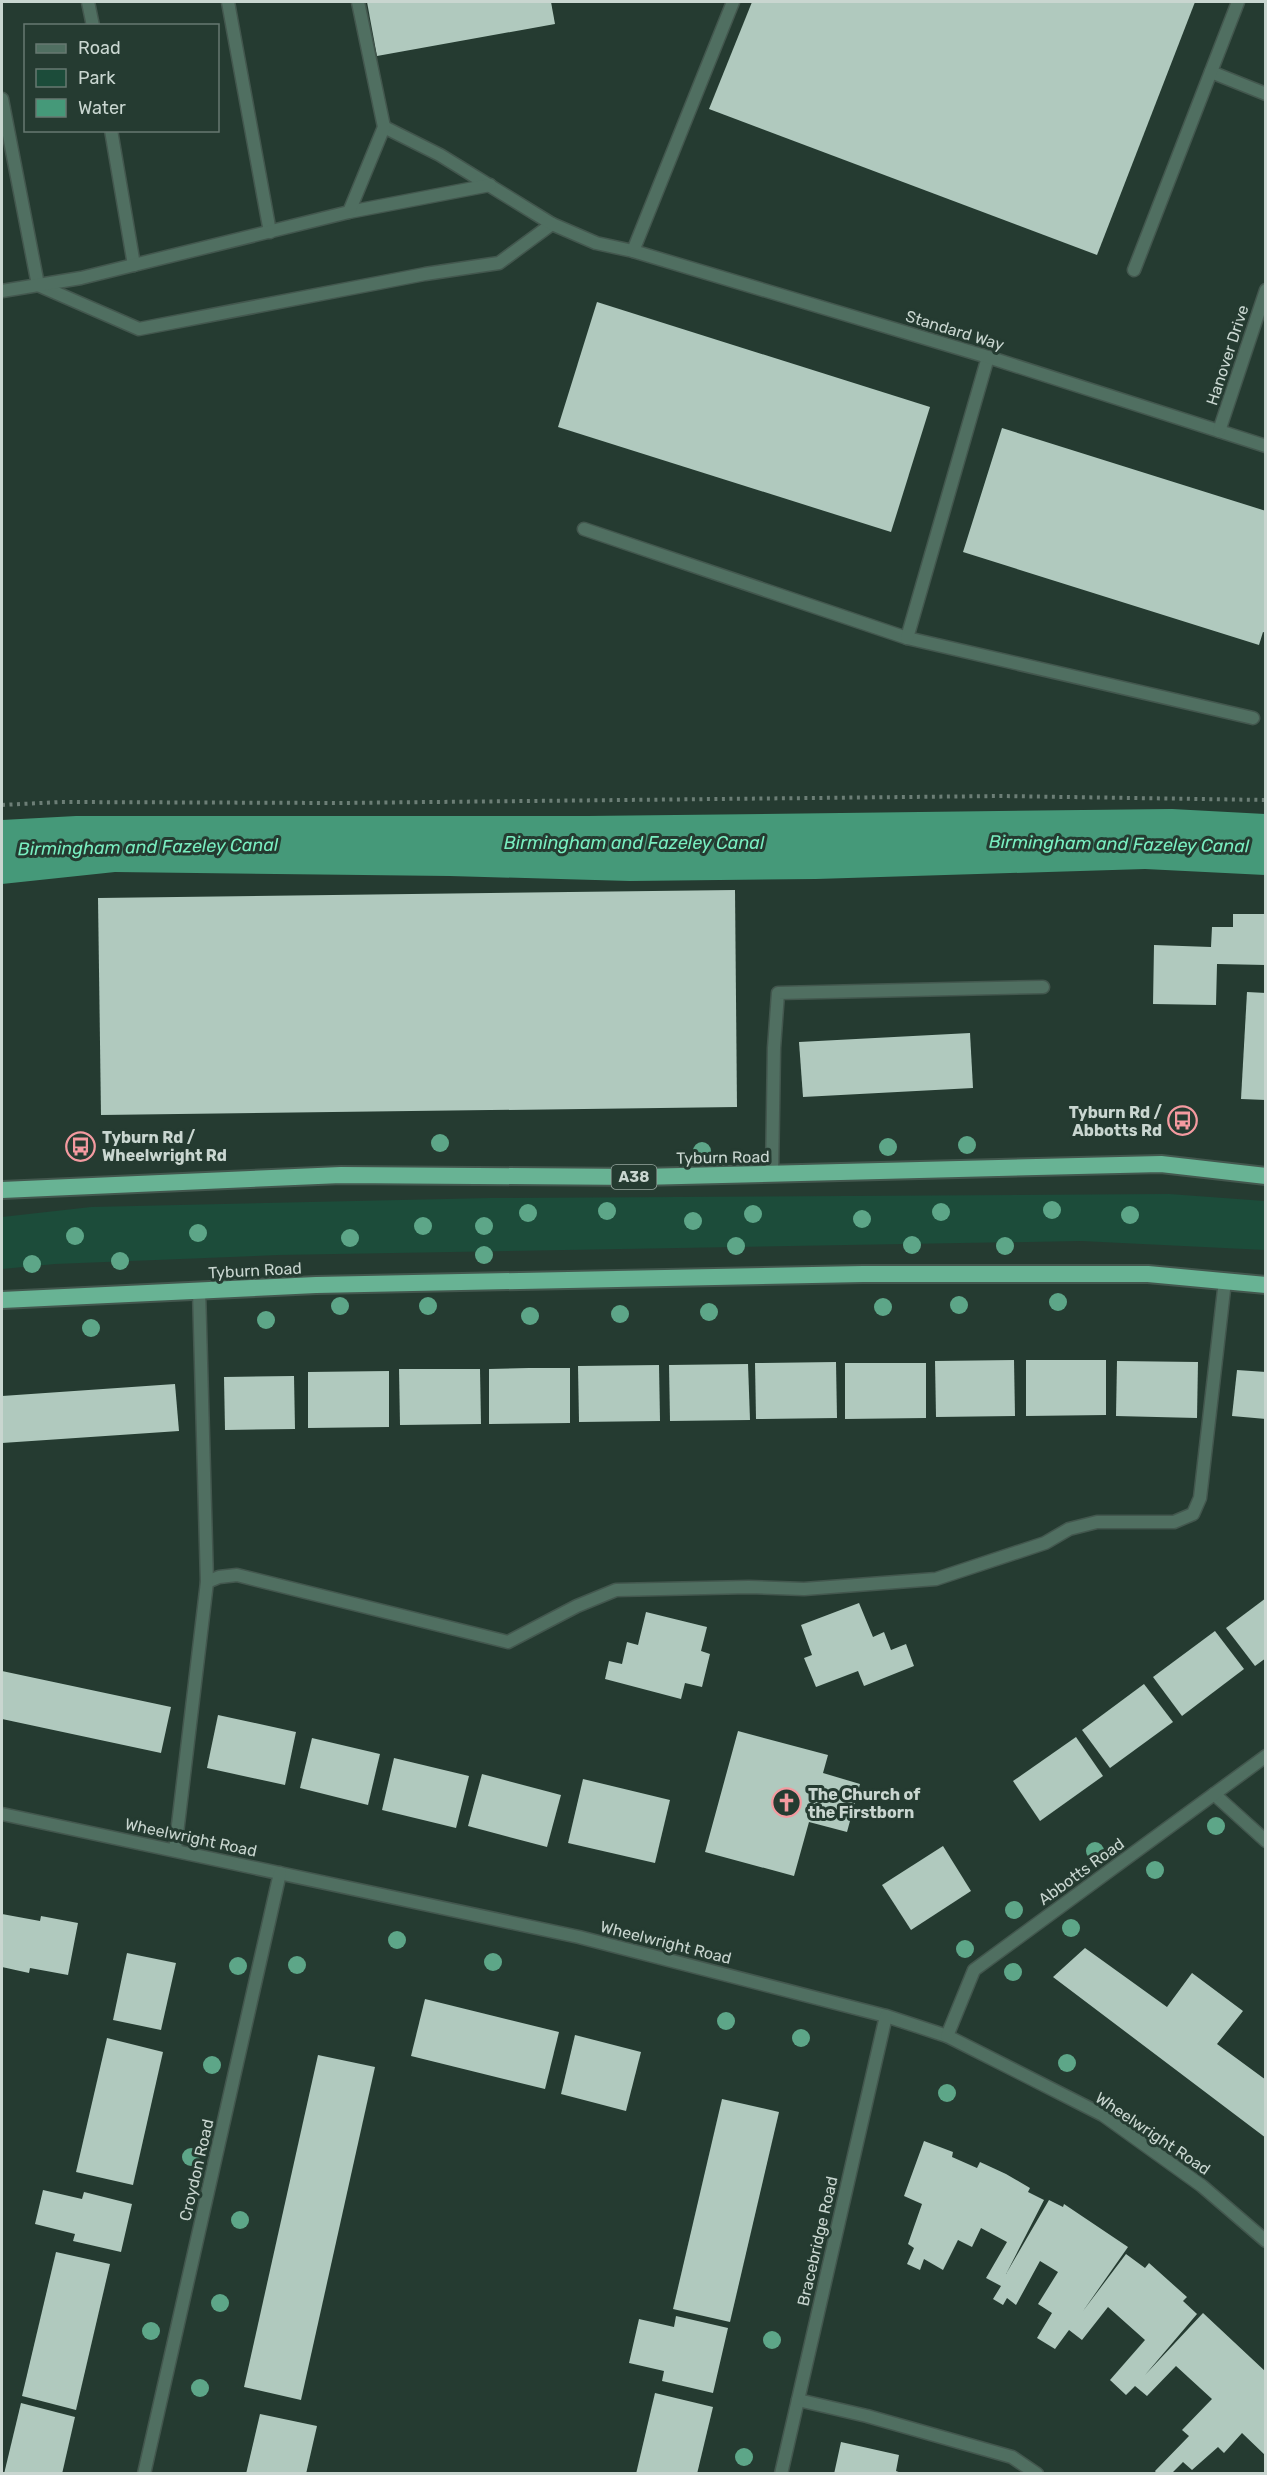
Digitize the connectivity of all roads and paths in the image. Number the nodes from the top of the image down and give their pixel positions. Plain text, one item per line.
1 (88, 2) edge
2 (228, 2) edge
3 (358, 2) edge
4 (734, 2) edge
5 (1238, 2) edge
6 (93, 24) edge
7 (1211, 72) junction
8 (1266, 94) edge
9 (2, 99) edge
10 (384, 127) junction
11 (111, 132) edge
12 (490, 185) junction
13 (349, 212) junction
14 (552, 224) junction
15 (270, 232) junction
16 (633, 251) junction
17 (134, 265) junction
18 (1134, 270) dead end
19 (38, 285) junction
20 (1266, 290) edge
21 (2, 291) edge
22 (988, 357) junction
23 (1219, 431) junction
24 (1266, 446) edge
25 (584, 529) dead end
26 (907, 638) junction
27 (1253, 718) dead end
28 (1266, 800) edge
29 (2, 806) edge
30 (1043, 987) dead end
31 (772, 1174) junction
32 (1266, 1176) edge
33 (2, 1190) edge
34 (1225, 1281) junction
35 (1266, 1285) edge
36 (199, 1290) junction
37 (2, 1300) edge
38 (207, 1582) junction
39 (1266, 1756) edge
40 (1214, 1794) junction
41 (2, 1814) edge
42 (1266, 1841) edge
43 (175, 1851) junction
44 (280, 1873) junction
45 (886, 2016) junction
46 (947, 2036) junction
47 (1266, 2241) edge
48 (798, 2400) junction
49 (144, 2474) edge
50 (781, 2474) edge
51 (1037, 2474) edge

1 - 6 street
2 - 15 street
3 - 10 street
4 - 16 street
5 - 7 street
7 - 8 street
7 - 18 street
9 - 19 street
10 - 12 street, Standard Way
10 - 13 street
11 - 17 street
12 - 13 street
12 - 14 street, Standard Way
13 - 15 street
14 - 16 street, Standard Way
14 - 19 street
15 - 17 street
16 - 22 street, Standard Way
17 - 19 street
19 - 21 street
20 - 23 street, Hanover Drive
22 - 23 street, Standard Way
22 - 26 street
23 - 24 street, Standard Way
25 - 26 street
26 - 27 street
28 - 29 path
30 - 31 street
31 - 32 highway, Tyburn Road / A38
31 - 33 highway, Tyburn Road / A38
34 - 35 highway, Tyburn Road
34 - 36 highway, Tyburn Road
34 - 38 street
36 - 37 highway, Tyburn Road
36 - 38 street
38 - 43 street
39 - 40 street, Abbotts Road
40 - 42 street
40 - 46 street, Abbotts Road
41 - 43 street, Wheelwright Road
43 - 44 street, Wheelwright Road
44 - 45 street, Wheelwright Road
44 - 49 street, Croydon Road
45 - 46 street, Wheelwright Road
45 - 48 street, Bracebridge Road
46 - 47 street, Wheelwright Road
48 - 50 street, Bracebridge Road
48 - 51 street

